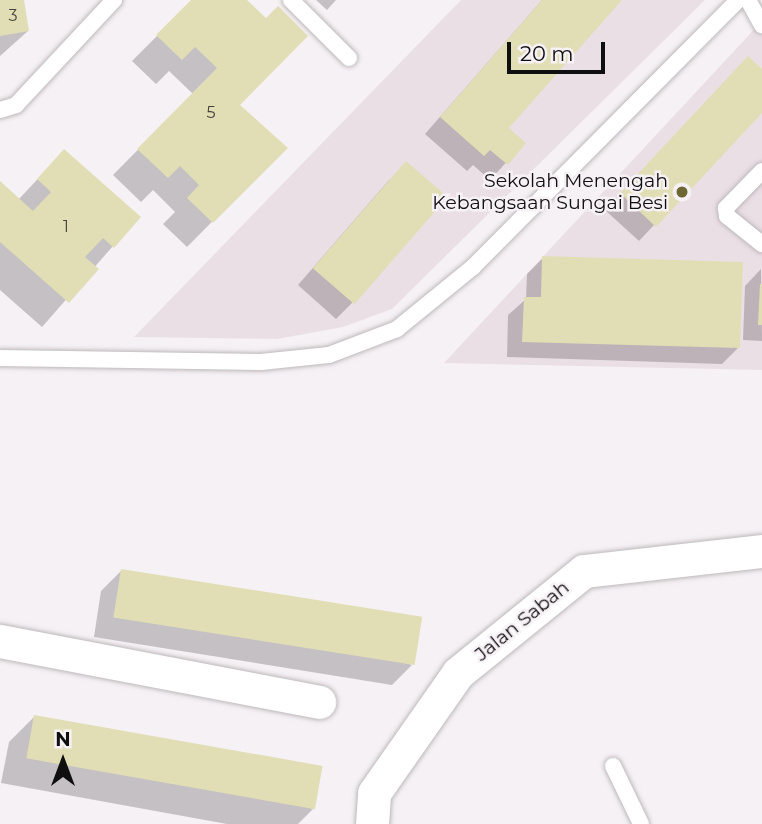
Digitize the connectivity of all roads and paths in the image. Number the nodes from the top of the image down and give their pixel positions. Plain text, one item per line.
1 (114, 0) edge
2 (291, 0) edge
3 (738, 0) edge
4 (748, 0) edge
5 (762, 25) edge
6 (349, 58) dead end
7 (0, 110) edge
8 (762, 171) edge
9 (762, 244) edge
10 (0, 358) edge
11 (760, 554) edge
12 (0, 641) edge
13 (319, 702) dead end
14 (613, 766) dead end
15 (372, 824) edge
16 (640, 824) edge

1 - 7 lane
2 - 6 lane
3 - 10 lane
4 - 5 lane
8 - 9 lane
11 - 15 street, Jalan Sabah
12 - 13 street
14 - 16 lane

